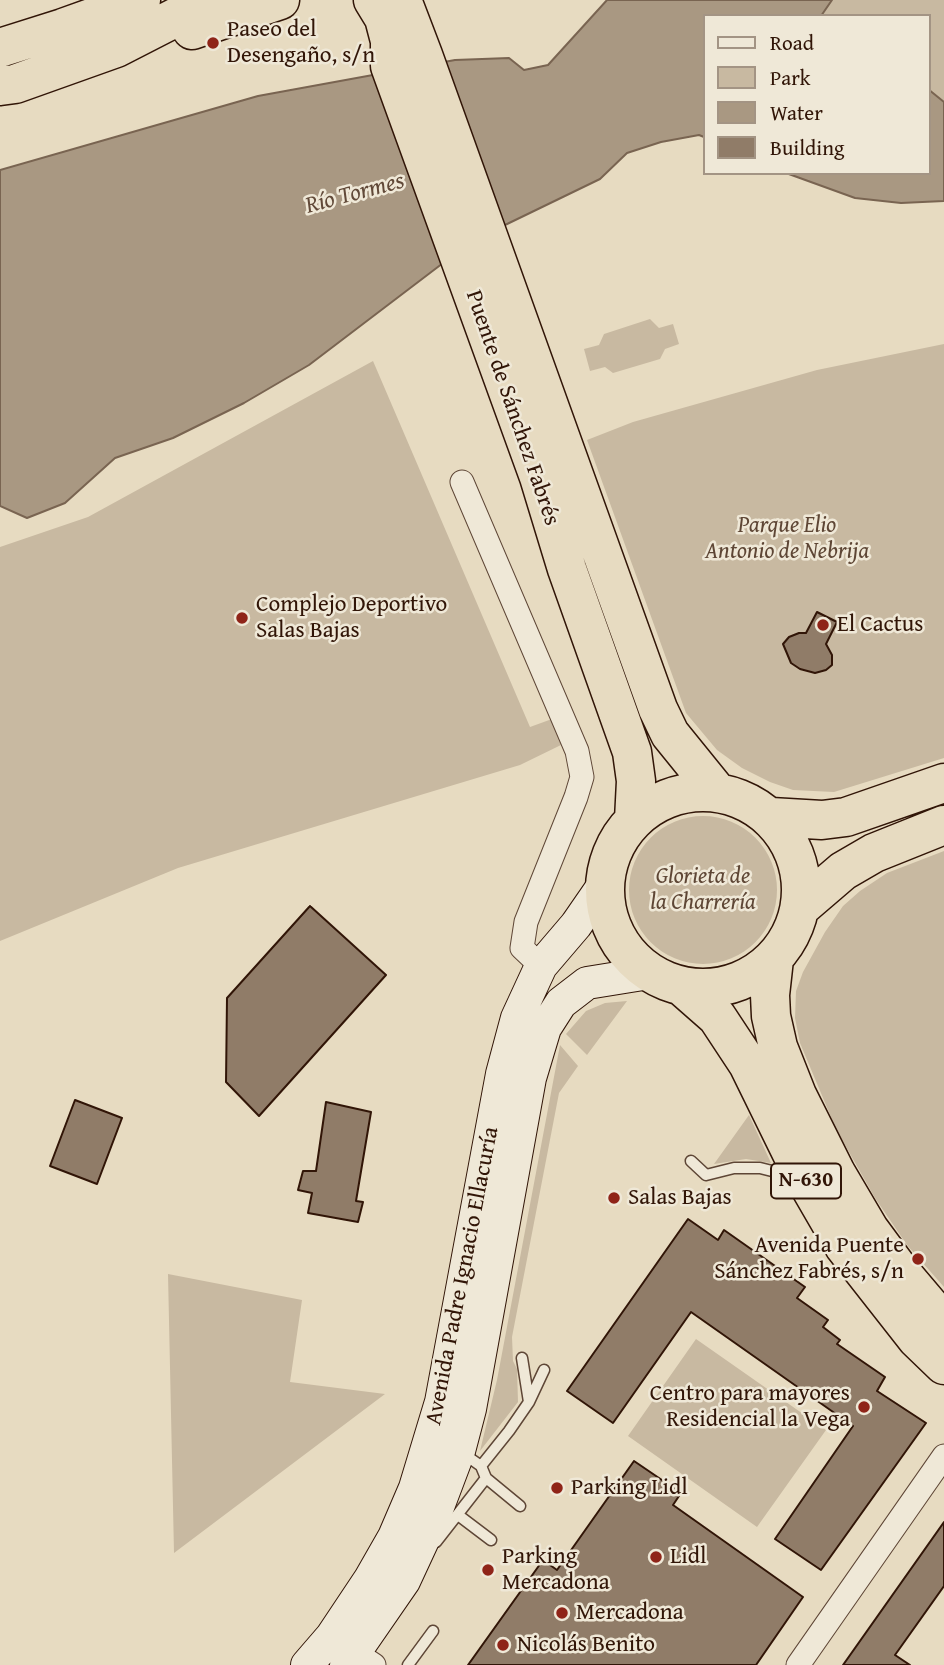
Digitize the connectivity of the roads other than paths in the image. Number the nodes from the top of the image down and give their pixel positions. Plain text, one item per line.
1 (141, 0) edge
2 (218, 0) edge
3 (280, 0) edge
4 (344, 0) edge
5 (373, 0) edge
6 (402, 0) edge
7 (128, 43) junction
8 (0, 48) edge
9 (395, 50) junction
10 (0, 86) edge
11 (555, 472) junction
12 (462, 482) dead end
13 (944, 783) edge
14 (717, 792) junction
15 (771, 817) junction
16 (634, 820) junction
17 (944, 825) edge
18 (605, 883) junction
19 (801, 907) junction
20 (774, 959) junction
21 (541, 966) junction
22 (649, 973) junction
23 (684, 988) junction
24 (691, 1161) dead end
25 (800, 1170) junction
26 (944, 1323) edge
27 (522, 1358) dead end
28 (944, 1365) edge
29 (544, 1370) dead end
30 (528, 1402) junction
31 (944, 1456) edge
32 (470, 1458) junction
33 (486, 1478) junction
34 (520, 1506) dead end
35 (458, 1515) junction
36 (491, 1540) dead end
37 (404, 1581) junction
38 (433, 1631) dead end
39 (359, 1661) edge
40 (804, 1663) edge
41 (307, 1665) edge
42 (408, 1665) edge

1 - 8 highway
2 - 7 highway
3 - 7 highway
4 - 9 highway
5 - 9 highway, Puente de Sánchez Fabrés
6 - 9 highway, Puente de Sánchez Fabrés
7 - 10 highway
9 - 11 highway, Puente de Sánchez Fabrés
11 - 14 highway, Puente de Sánchez Fabrés
11 - 16 highway, Puente de Sánchez Fabrés
12 - 21 street
13 - 15 highway, N-630
14 - 15 highway, N-630
14 - 16 highway, N-630
15 - 19 highway, N-630
16 - 18 highway, N-630
17 - 19 highway, N-630
18 - 21 main road, Avenida Padre Ignacio Ellacuría
18 - 22 highway, N-630
19 - 20 highway, N-630
20 - 23 highway, N-630
20 - 26 highway, N-630
21 - 41 main road, Avenida Padre Ignacio Ellacuría
22 - 23 highway, N-630
22 - 32 main road, Avenida Padre Ignacio Ellacuría
23 - 25 highway, N-630
24 - 25 lane
25 - 28 highway, N-630
27 - 30 lane
29 - 30 lane
30 - 32 lane
31 - 40 street
32 - 33 lane
32 - 37 main road, Avenida Padre Ignacio Ellacuría
33 - 34 lane
33 - 35 lane, Avenida Padre Ignacio Ellacuría
35 - 36 lane
35 - 37 lane, Avenida Padre Ignacio Ellacuría
37 - 39 main road, Avenida Padre Ignacio Ellacuría
38 - 42 lane

